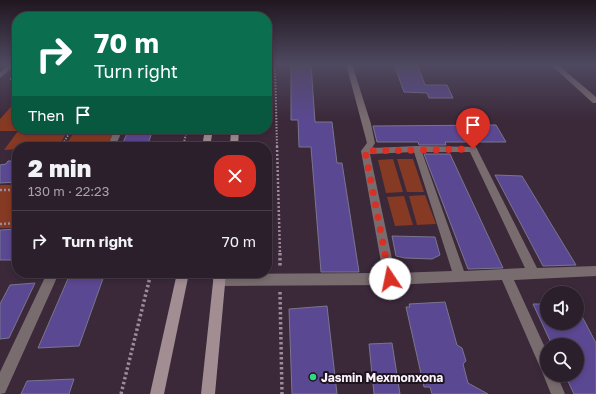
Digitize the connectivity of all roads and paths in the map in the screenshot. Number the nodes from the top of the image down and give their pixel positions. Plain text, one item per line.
1 (275, 82) edge
2 (355, 82) edge
3 (574, 82) edge
4 (596, 101) edge
5 (417, 150) junction
6 (365, 151) junction
7 (0, 190) edge
8 (12, 190) edge
9 (12, 223) edge
10 (0, 224) edge
11 (596, 271) edge
12 (534, 274) junction
13 (506, 275) junction
14 (460, 276) junction
15 (51, 278) edge
16 (150, 278) edge
17 (182, 278) edge
18 (220, 278) edge
19 (250, 278) edge
20 (390, 279) junction
21 (280, 280) junction
22 (540, 352) edge
23 (553, 382) edge
24 (0, 388) edge
25 (121, 394) edge
26 (157, 394) edge
27 (208, 394) edge
28 (282, 394) edge
29 (558, 394) edge

1 - 21 path
2 - 6 street
3 - 4 street
5 - 6 street
5 - 12 street
5 - 14 street
6 - 20 street
7 - 8 path
9 - 10 path
11 - 12 street
12 - 13 street
13 - 14 street
13 - 22 street
14 - 20 street
15 - 24 street
16 - 25 path
17 - 26 main road
18 - 27 main road
19 - 21 street
20 - 21 street
21 - 28 path
23 - 29 street

